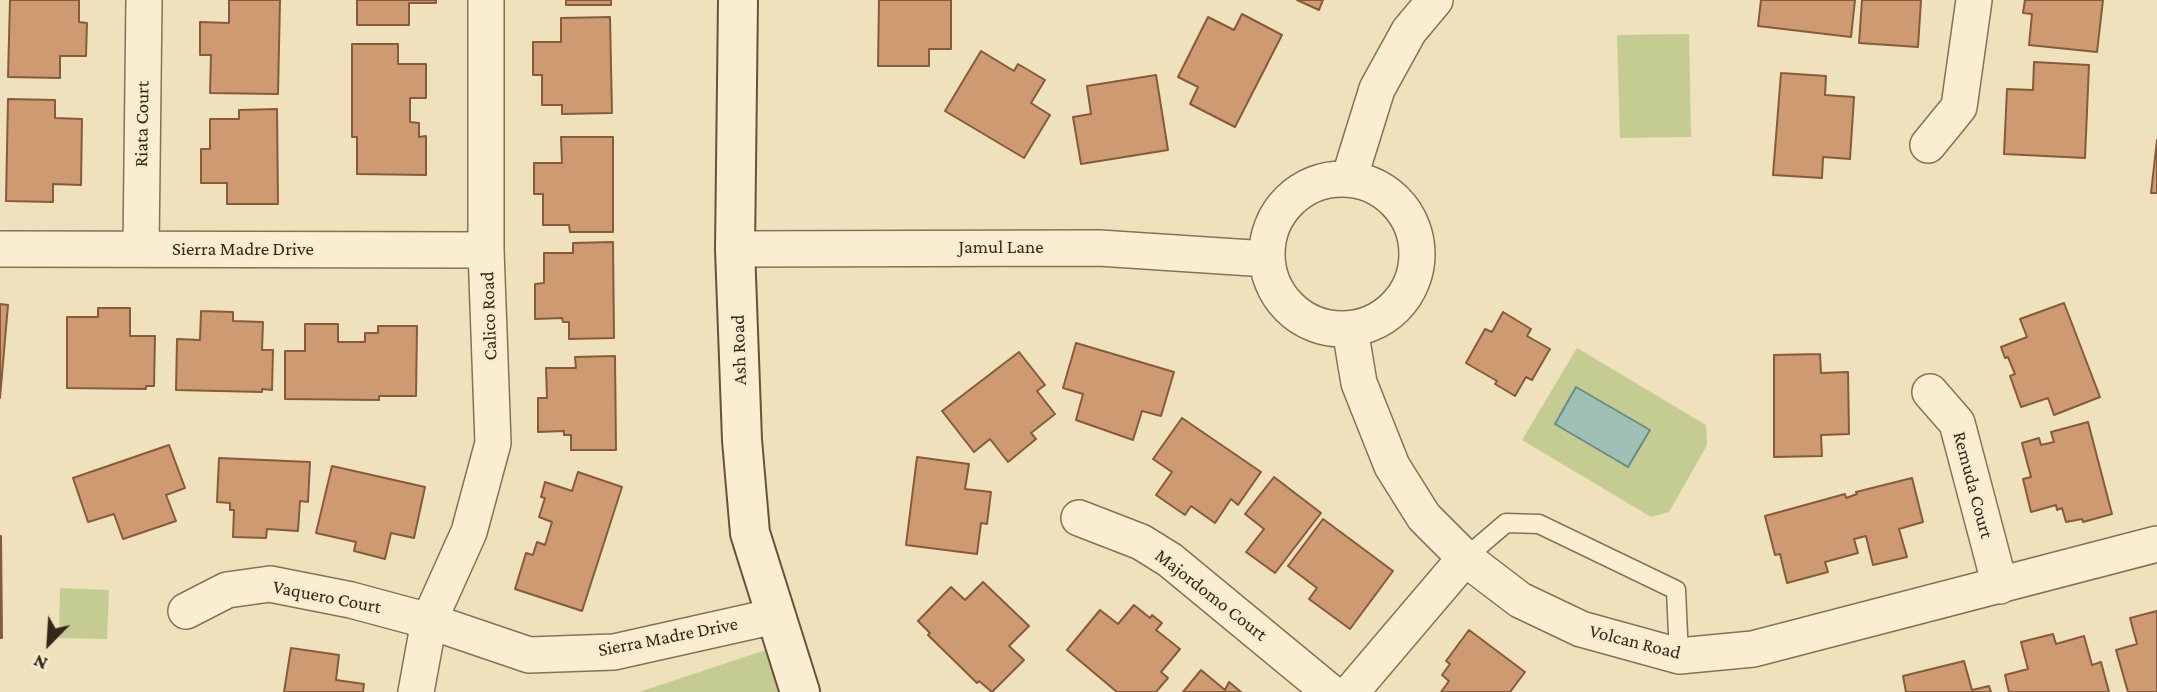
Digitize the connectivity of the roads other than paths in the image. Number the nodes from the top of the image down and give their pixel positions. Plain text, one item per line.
1 (144, 0) edge
2 (486, 0) edge
3 (737, 0) edge
4 (1435, 0) edge
5 (1974, 0) edge
6 (1928, 145) dead end
7 (1349, 179) junction
8 (141, 248) junction
9 (0, 249) edge
10 (735, 249) junction
11 (486, 250) junction
12 (1267, 259) junction
13 (1350, 329) junction
14 (1930, 392) dead end
15 (1079, 518) dead end
16 (2157, 544) edge
17 (1465, 558) junction
18 (2000, 586) junction
19 (186, 611) dead end
20 (775, 616) junction
21 (429, 621) junction
22 (1679, 656) junction
23 (416, 692) edge
24 (800, 692) edge
25 (1331, 692) edge
26 (1351, 692) edge

1 - 8 street, Riata Court
2 - 11 street, Calico Road
3 - 10 main road, Ash Road
4 - 7 street
5 - 6 street
7 - 12 street
7 - 13 street
8 - 9 street, Sierra Madre Drive
8 - 11 street, Sierra Madre Drive
10 - 12 street, Jamul Lane
10 - 20 main road, Ash Road
11 - 21 street, Calico Road
12 - 13 street
13 - 17 street, Volcan Road
14 - 18 street, Remuda Court
15 - 25 street, Majordomo Court
16 - 18 street, Volcan Road
17 - 22 street, Volcan Road
17 - 22 lane
17 - 26 street
18 - 22 street, Volcan Road
19 - 21 street, Vaquero Court
20 - 21 street, Sierra Madre Drive
20 - 24 main road, Ash Road
21 - 23 street

